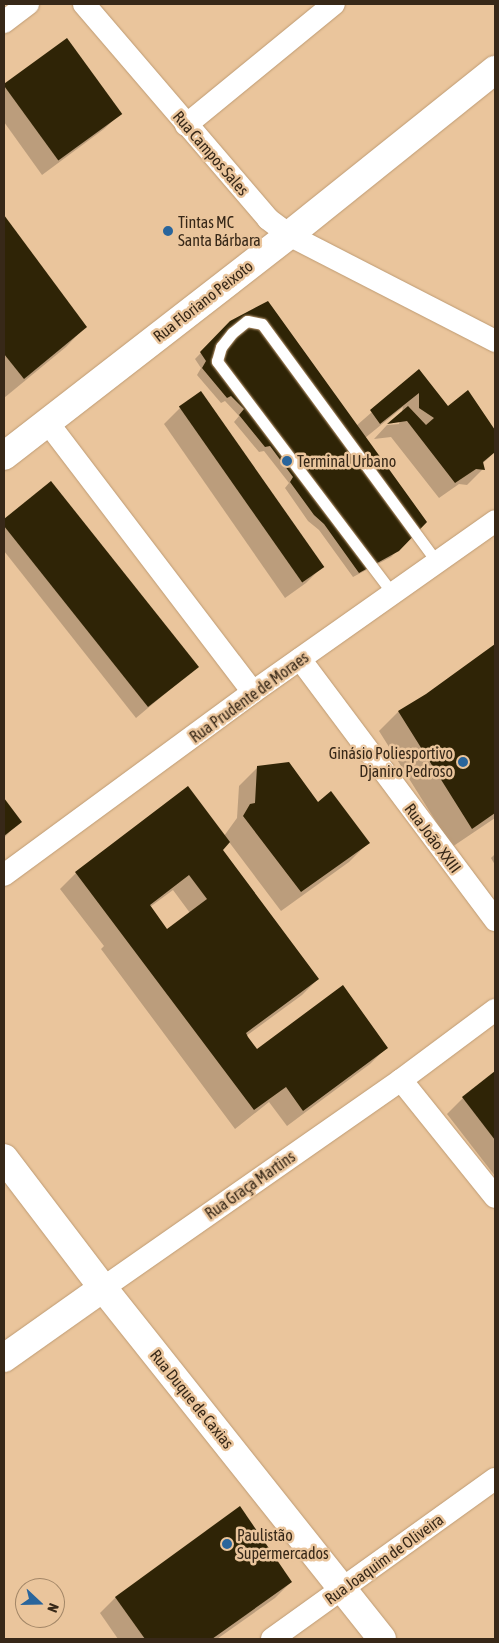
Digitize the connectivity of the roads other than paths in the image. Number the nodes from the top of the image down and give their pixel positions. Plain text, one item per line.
1 (28, 4) edge
2 (84, 4) edge
3 (334, 4) edge
4 (4, 22) edge
5 (495, 70) edge
6 (186, 125) junction
7 (289, 235) junction
8 (495, 341) edge
9 (48, 423) junction
10 (4, 456) edge
11 (495, 521) edge
12 (437, 562) junction
13 (393, 594) junction
14 (300, 659) junction
15 (253, 692) junction
16 (4, 875) edge
17 (495, 920) edge
18 (495, 1010) edge
19 (400, 1080) junction
20 (4, 1158) edge
21 (495, 1196) edge
22 (103, 1288) junction
23 (4, 1358) edge
24 (495, 1479) edge
25 (343, 1589) junction
26 (272, 1639) edge
27 (382, 1639) edge

1 - 4 street
2 - 6 street, Rua Campos Sales
3 - 6 street
5 - 7 main road, Rua Floriano Peixoto
6 - 7 street, Rua Campos Sales
7 - 8 street, Rua Campos Sales
7 - 9 main road, Rua Floriano Peixoto
9 - 10 main road, Rua Floriano Peixoto
9 - 15 street
11 - 12 street, Rua Prudente de Moraes
12 - 13 street, Rua Prudente de Moraes
12 - 13 lane
13 - 14 street, Rua Prudente de Moraes
14 - 15 street, Rua Prudente de Moraes
14 - 17 street, Rua João XXIII
15 - 16 street, Rua Prudente de Moraes
18 - 19 street, Rua Graça Martins
19 - 21 street
19 - 22 street, Rua Graça Martins
20 - 22 main road, Rua Duque de Caxias
22 - 23 main road, Rua Graça Martins
22 - 25 main road, Rua Duque de Caxias
24 - 25 street, Rua Joaquim de Oliveira
25 - 26 street, Rua Joaquim de Oliveira
25 - 27 main road, Rua Duque de Caxias

